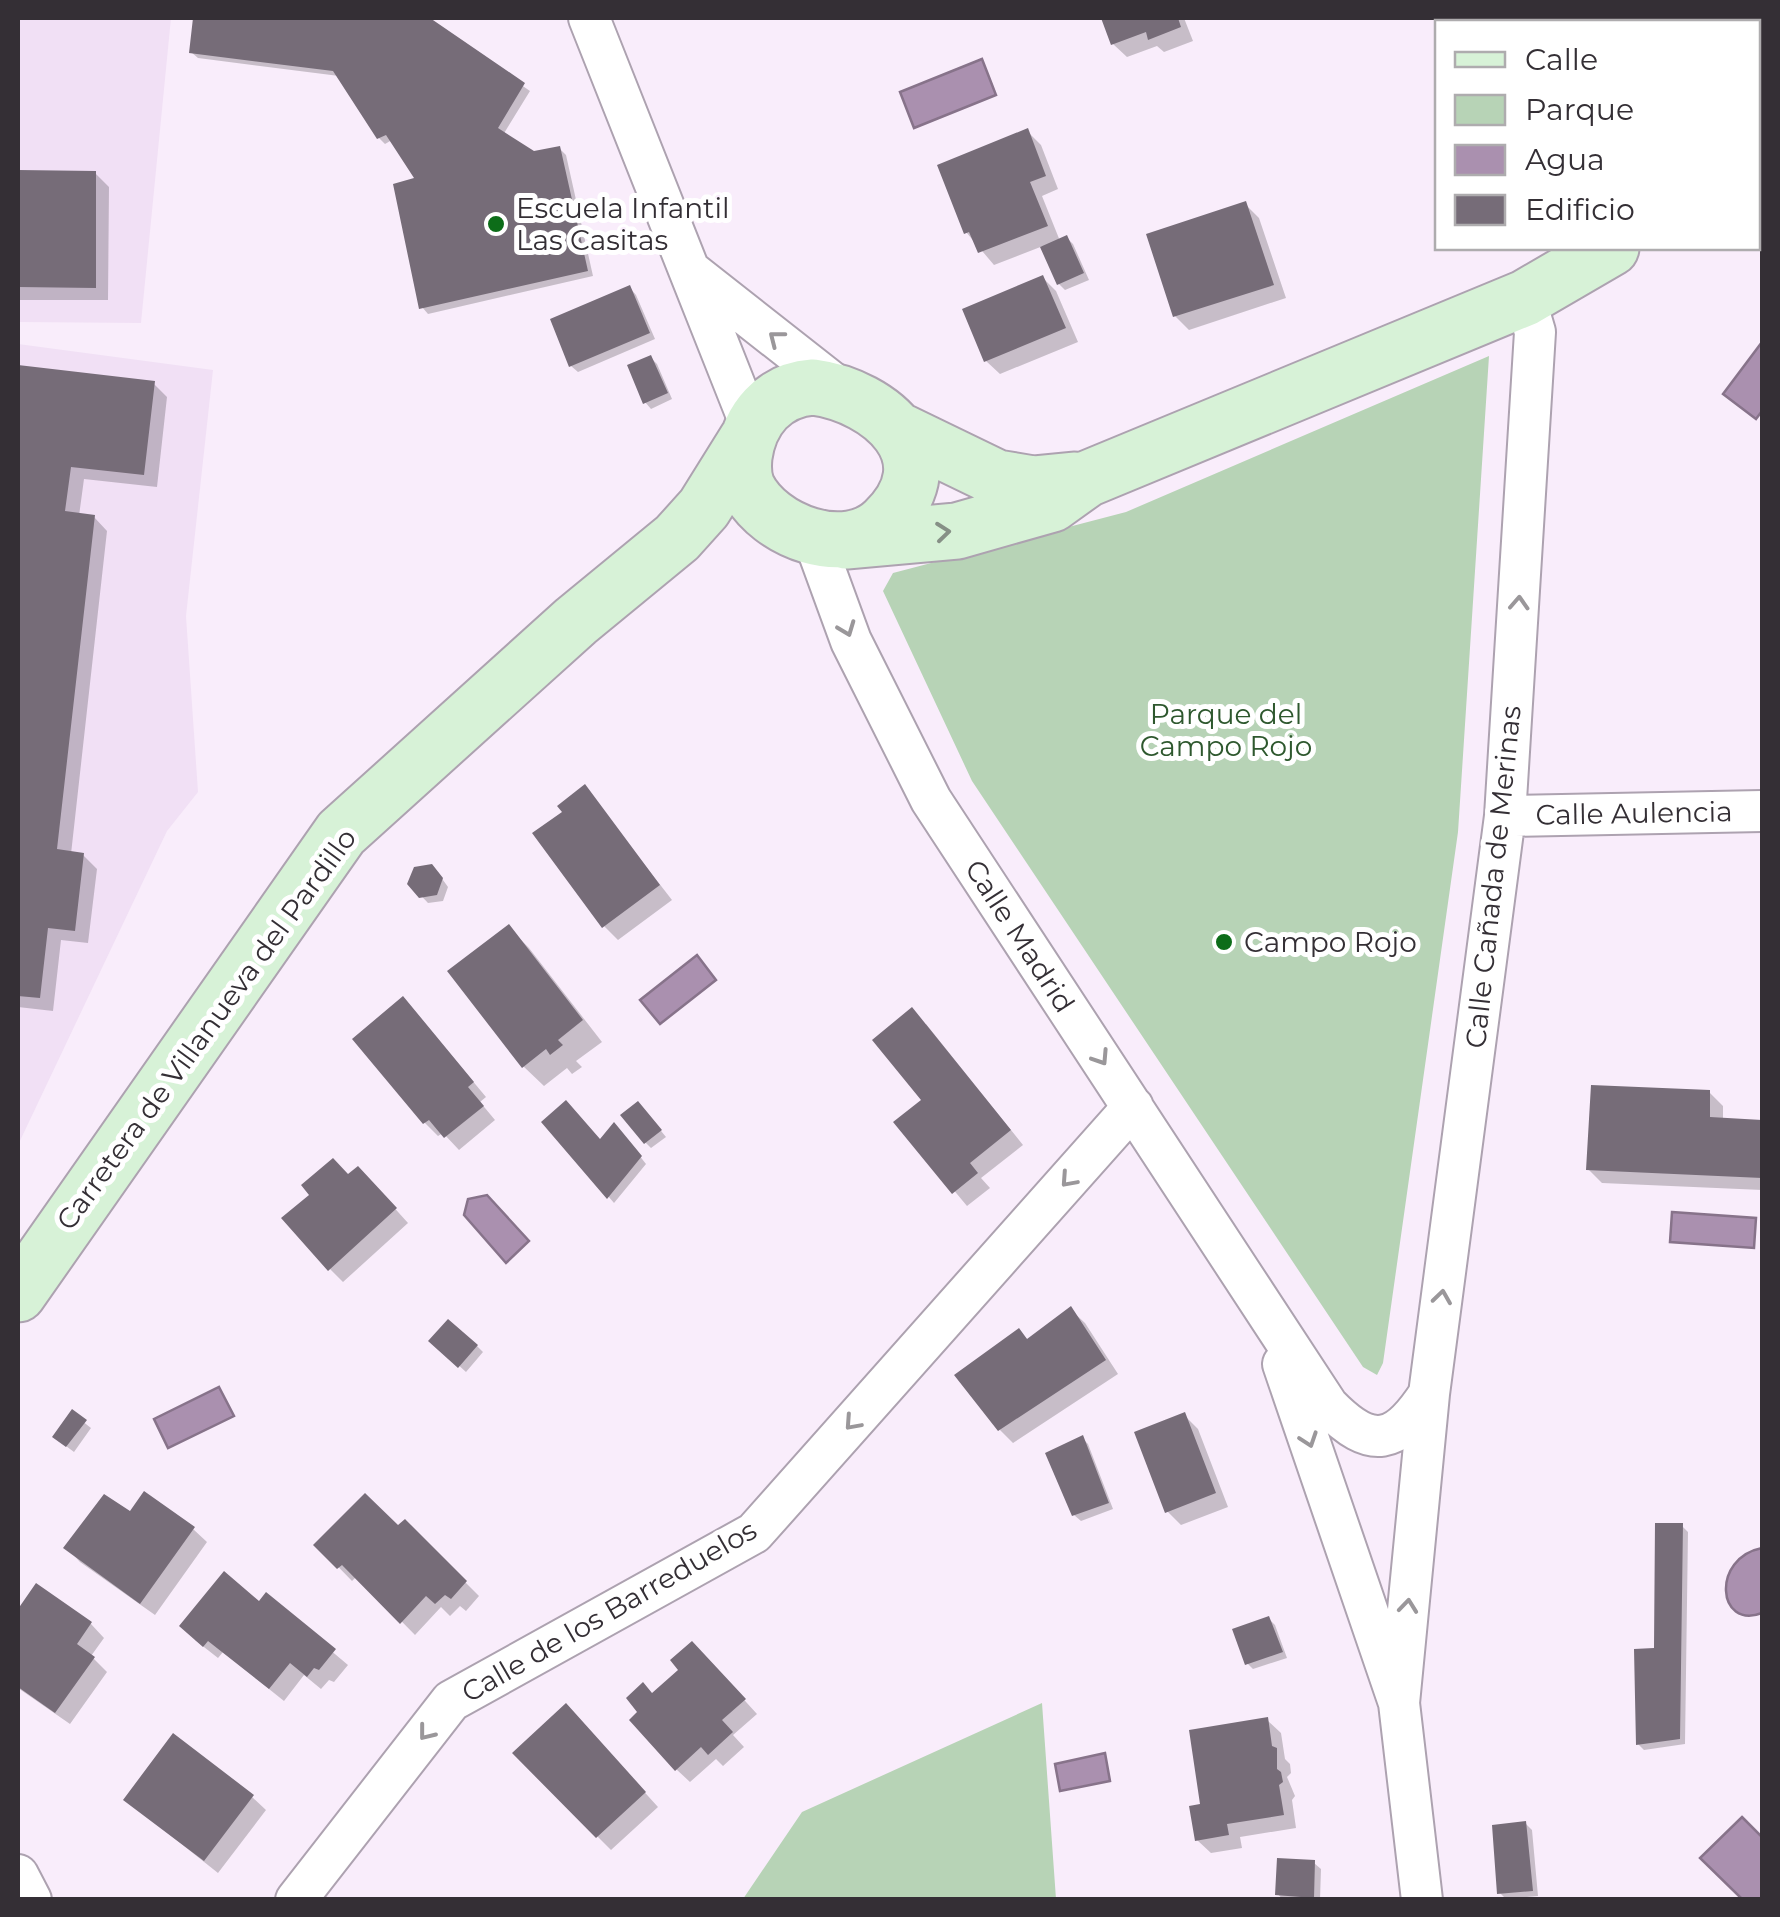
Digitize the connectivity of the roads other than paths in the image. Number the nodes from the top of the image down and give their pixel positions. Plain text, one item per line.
1 (589, 18) edge
2 (1609, 250) edge
3 (686, 267) junction
4 (1525, 298) junction
5 (852, 398) junction
6 (749, 432) junction
7 (902, 432) junction
8 (1087, 479) junction
9 (816, 535) junction
10 (677, 538) junction
11 (1762, 811) edge
12 (1506, 816) junction
13 (1133, 1107) junction
14 (18, 1294) edge
15 (1266, 1315) junction
16 (1429, 1394) junction
17 (1398, 1703) junction
18 (18, 1875) edge
19 (31, 1900) edge
20 (296, 1900) edge
21 (1422, 1900) edge

1 - 3 street
2 - 4 street
5 -> 3 street
3 - 6 street
4 - 8 street
12 -> 4 street, Calle Cañada de Merinas
5 - 6 street, Carretera de Villanueva del Pardillo
5 - 7 street
6 - 9 street
6 - 10 street, Carretera de Villanueva del Pardillo
7 - 8 street
7 - 9 street
9 -> 8 street
9 - 10 street, Carretera de Villanueva del Pardillo
9 -> 13 street, Calle Madrid
10 - 14 street, Carretera de Villanueva del Pardillo
11 - 12 street, Calle Aulencia
16 -> 12 street, Calle Cañada de Merinas
13 - 15 street, Calle Madrid
13 -> 20 street, Calle de los Barreduelos
15 - 16 street, Calle Madrid
15 -> 17 street, Calle Madrid
17 -> 16 street, Calle Cañada de Merinas
17 - 21 street
18 - 19 street

